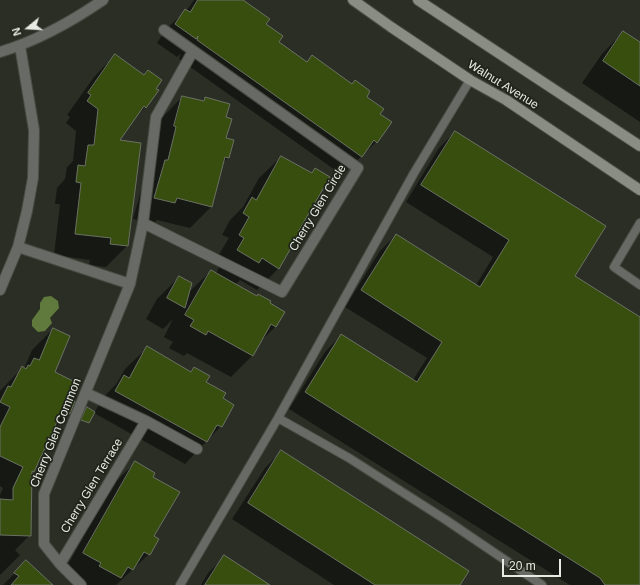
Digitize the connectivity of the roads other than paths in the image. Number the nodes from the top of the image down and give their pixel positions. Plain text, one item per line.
1 (102, 0) edge
2 (353, 0) edge
3 (418, 0) edge
4 (164, 30) dead end
5 (20, 46) junction
6 (193, 51) junction
7 (0, 52) edge
8 (470, 80) junction
9 (640, 146) edge
10 (640, 190) edge
11 (143, 223) junction
12 (640, 223) edge
13 (18, 247) junction
14 (130, 284) junction
15 (640, 286) edge
16 (0, 290) edge
17 (86, 393) junction
18 (278, 418) junction
19 (146, 421) junction
20 (197, 449) dead end
21 (60, 564) junction
22 (81, 585) edge
23 (180, 585) edge
24 (542, 585) edge

1 - 5 street
2 - 8 main road, Walnut Avenue
3 - 9 main road, Walnut Avenue
4 - 6 street, Cherry Glen Circle
5 - 7 street
5 - 13 street
6 - 11 street, Cherry Glen Common
6 - 11 street, Cherry Glen Circle
8 - 10 main road, Walnut Avenue
8 - 18 lane
11 - 14 street, Cherry Glen Common
12 - 15 lane
13 - 14 street
13 - 16 street
14 - 17 street, Cherry Glen Common
17 - 19 street
17 - 21 street, Cherry Glen Common
18 - 23 lane
18 - 24 lane
19 - 20 street
19 - 21 street, Cherry Glen Terrace
21 - 22 street, Cherry Glen Common

